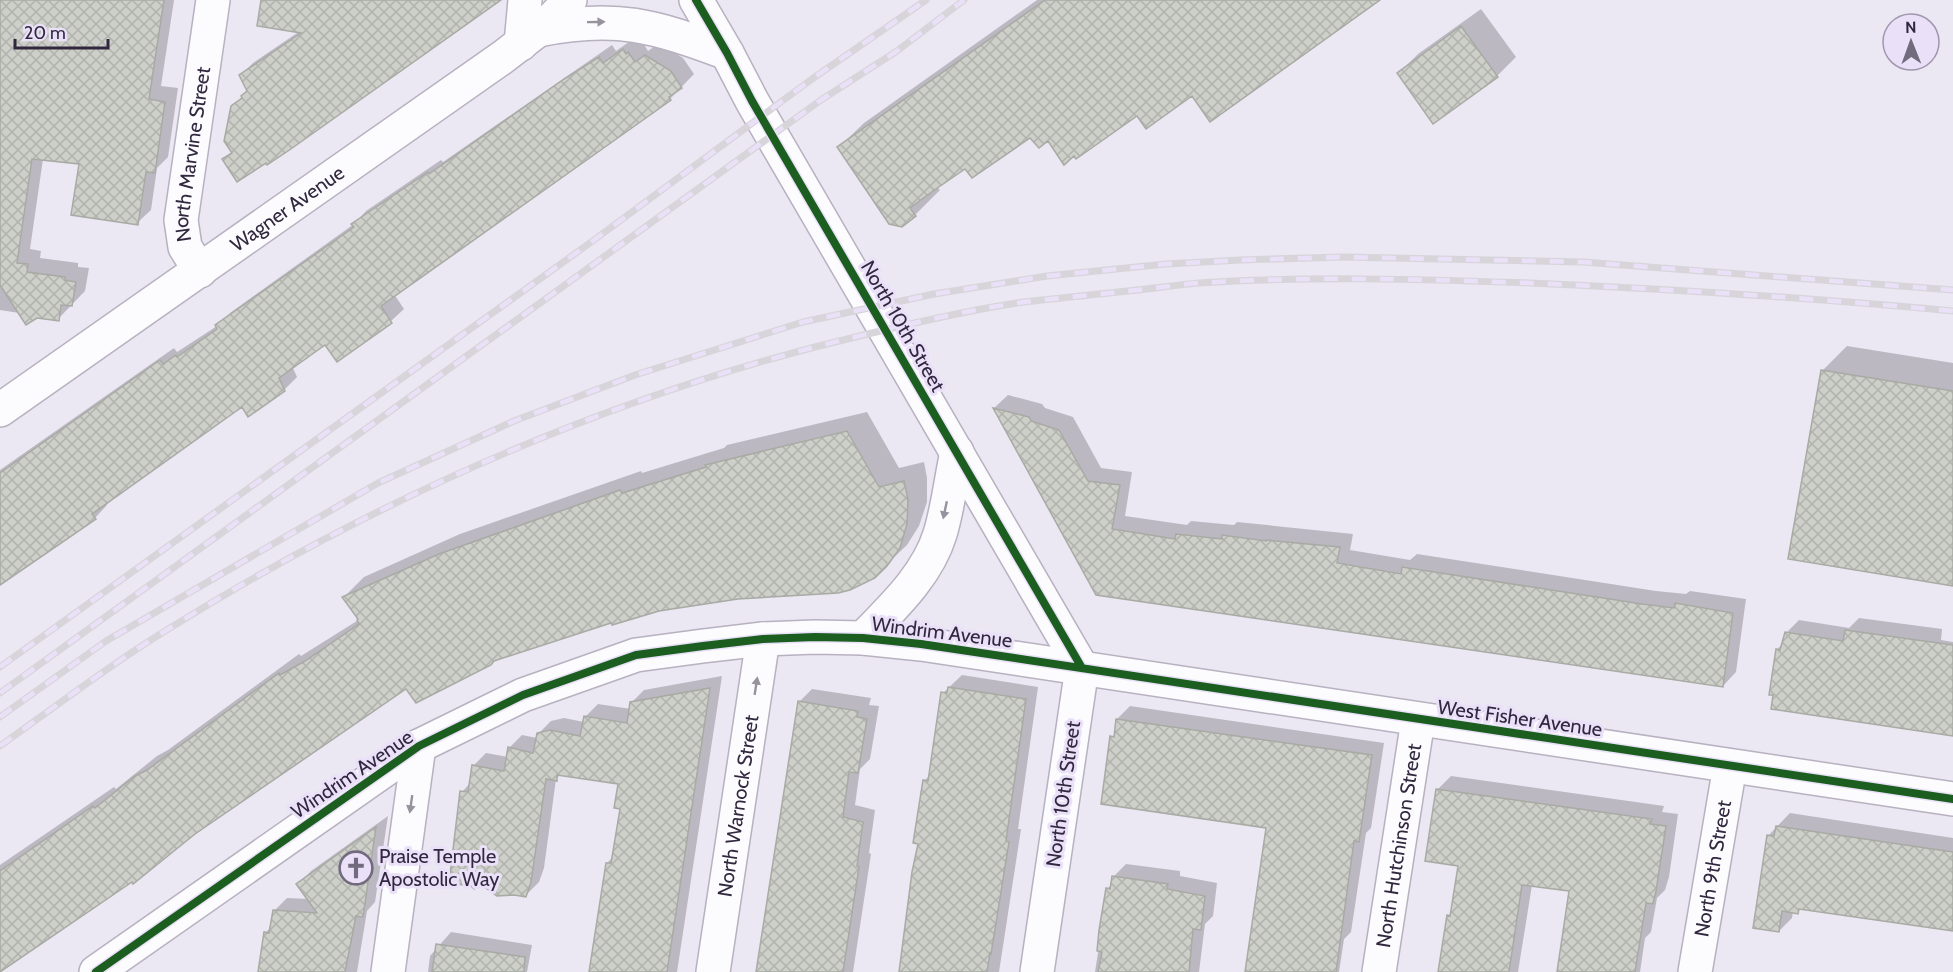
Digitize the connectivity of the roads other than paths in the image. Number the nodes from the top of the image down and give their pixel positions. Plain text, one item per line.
1 (213, 0) edge
2 (525, 0) edge
3 (570, 0) edge
4 (696, 0) edge
5 (529, 37) junction
6 (728, 53) junction
7 (200, 271) junction
8 (0, 410) edge
9 (957, 452) junction
10 (863, 638) junction
11 (763, 639) junction
12 (1082, 668) junction
13 (1418, 720) junction
14 (419, 746) junction
15 (1730, 766) junction
16 (1953, 799) edge
17 (96, 972) edge
18 (388, 972) edge
19 (712, 972) edge
20 (1037, 972) edge
21 (1379, 972) edge
22 (1695, 972) edge

1 - 7 street, North Marvine Street
2 - 5 street
3 - 5 street, Wagner Avenue
4 - 6 street, North 10th Street
5 -> 6 street
5 - 7 street, Wagner Avenue
6 - 9 street, North 10th Street
7 - 8 street, Wagner Avenue
9 -> 10 street
9 - 12 street, North 10th Street
10 - 11 street, Windrim Avenue
10 - 12 street, Windrim Avenue
11 - 14 street, Windrim Avenue
19 -> 11 street, North Warnock Street
12 - 13 street, West Fisher Avenue
12 - 20 street, North 10th Street
13 - 15 street, West Fisher Avenue
13 - 21 street, North Hutchinson Street
14 - 17 street, Windrim Avenue
14 -> 18 street
15 - 16 street, West Fisher Avenue
15 - 22 street, North 9th Street

